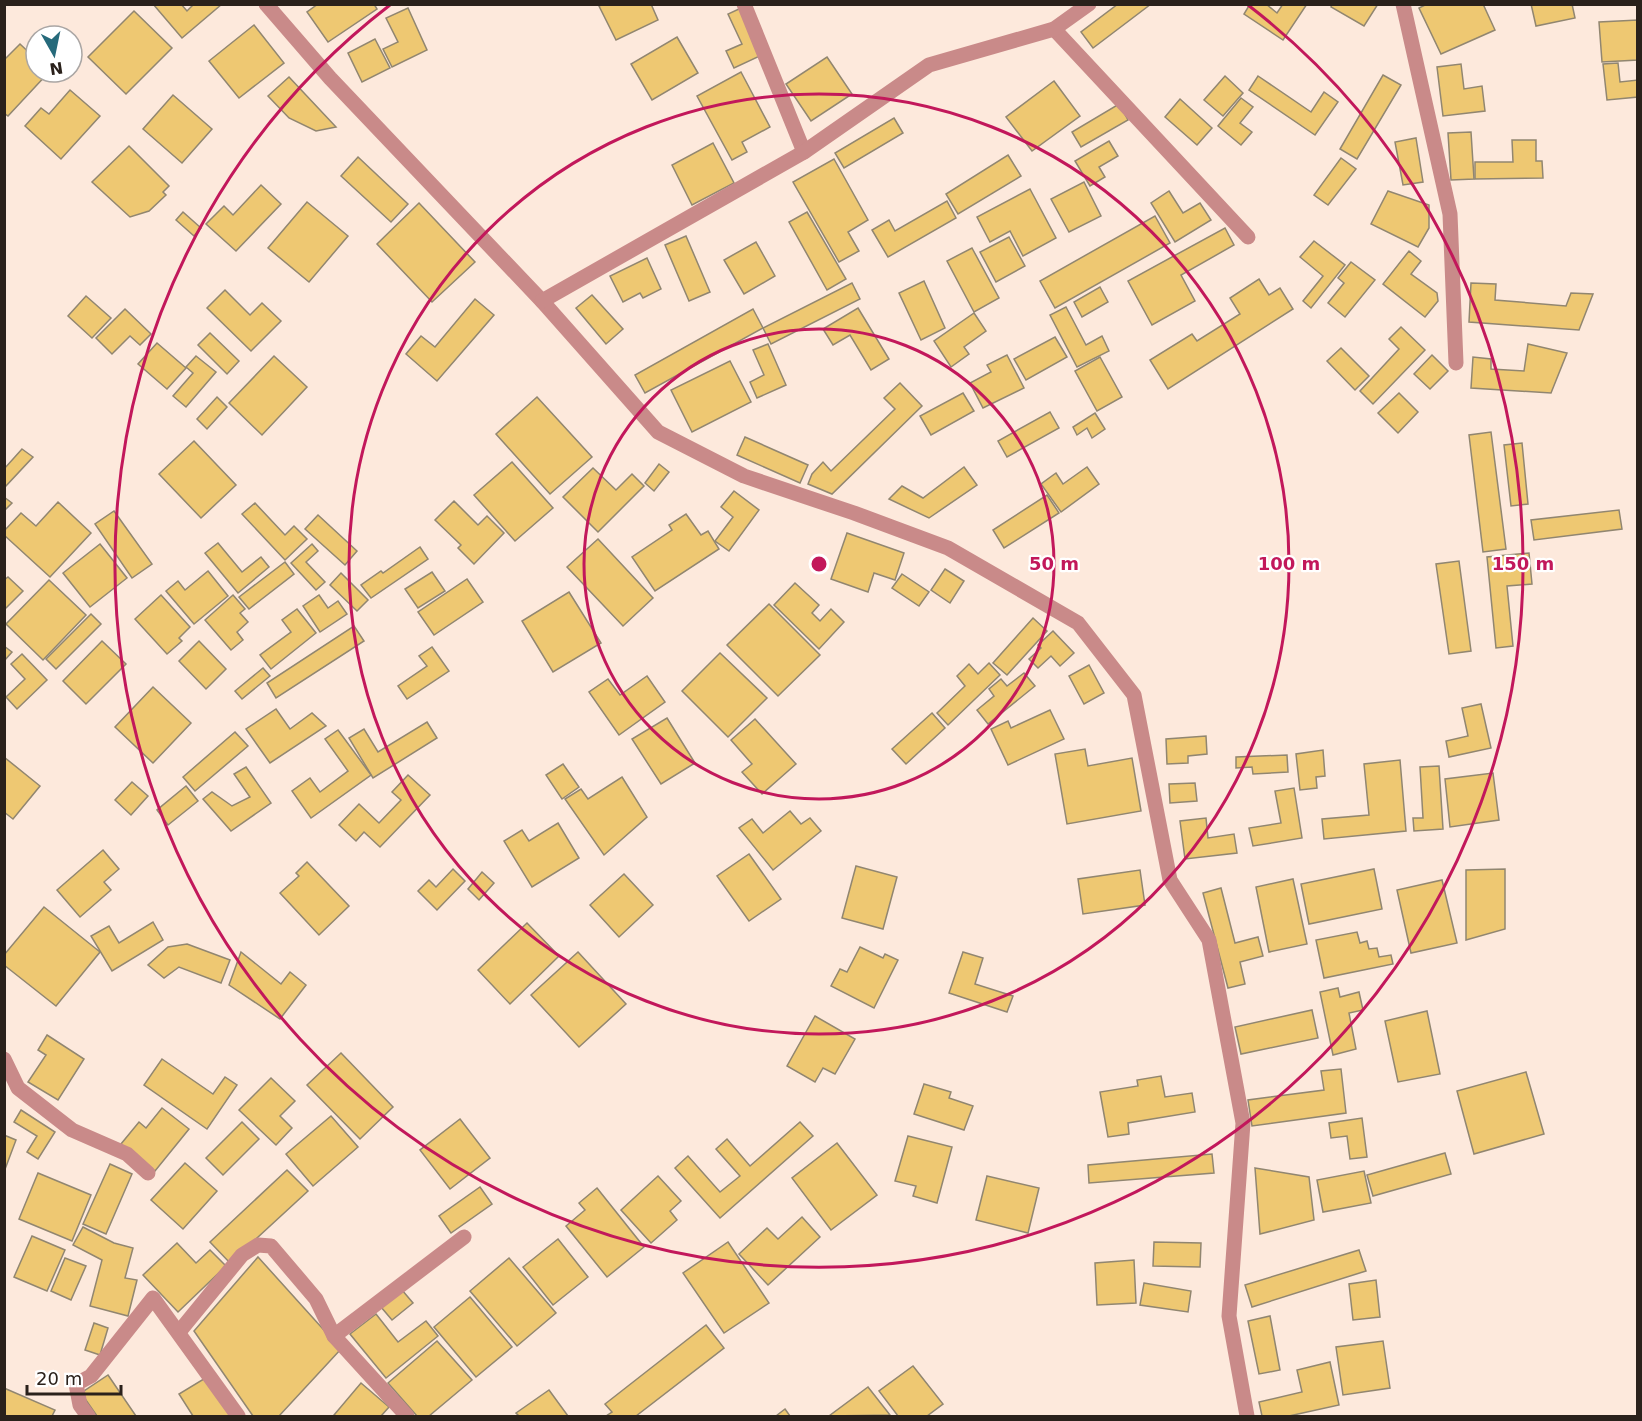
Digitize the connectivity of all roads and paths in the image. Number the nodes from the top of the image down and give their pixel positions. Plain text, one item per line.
1 (266, 4) edge
2 (744, 4) edge
3 (1089, 4) edge
4 (1403, 4) edge
5 (1054, 29) junction
6 (804, 152) junction
7 (1248, 237) dead end
8 (542, 301) junction
9 (1456, 363) dead end
10 (4, 1059) edge
11 (148, 1173) dead end
12 (464, 1237) dead end
13 (179, 1332) junction
14 (334, 1336) junction
15 (88, 1416) edge
16 (238, 1416) edge
17 (407, 1416) edge
18 (1247, 1416) edge

1 - 8 street
2 - 6 street
3 - 5 street
4 - 9 street
5 - 6 street
5 - 7 street
6 - 8 street
8 - 18 street
10 - 11 street
12 - 14 street
13 - 14 street
13 - 15 street
13 - 16 street
14 - 17 street

